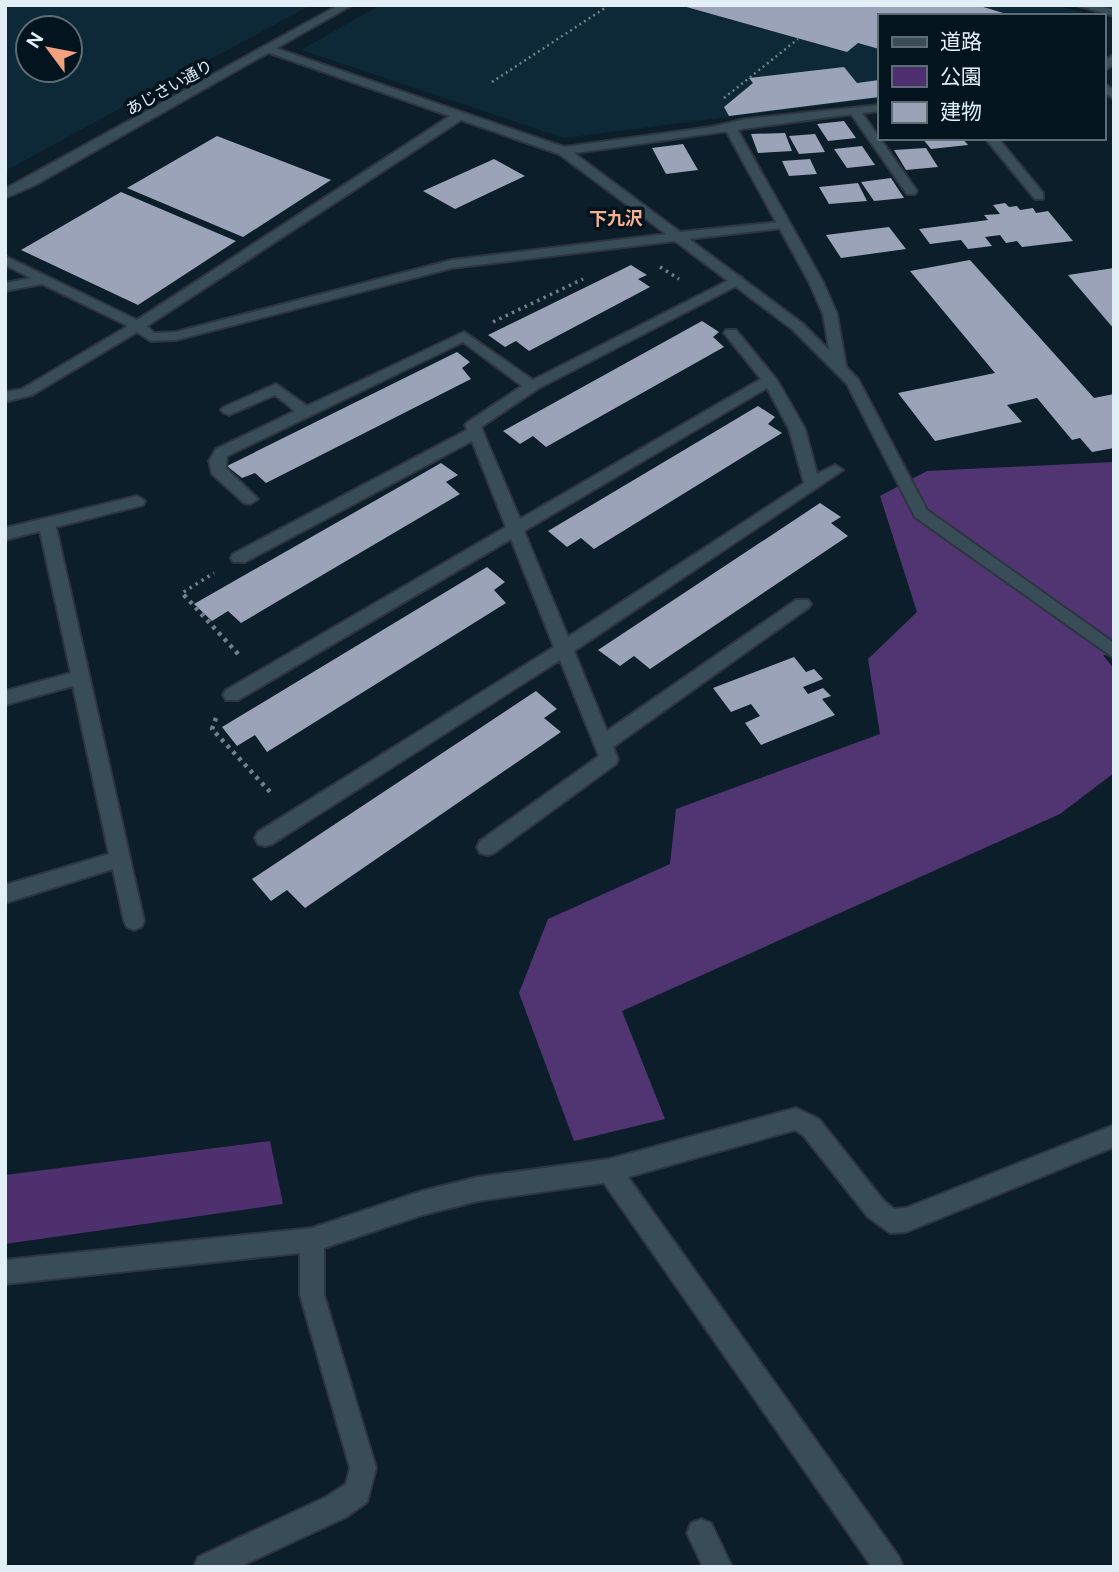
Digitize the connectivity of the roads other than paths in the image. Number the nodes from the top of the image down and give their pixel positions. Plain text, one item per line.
1 (347, 5) edge
2 (1081, 5) edge
3 (1114, 13) edge
4 (268, 49) junction
5 (878, 108) edge
6 (855, 111) junction
7 (460, 115) junction
8 (730, 127) junction
9 (993, 140) edge
10 (563, 151) junction
11 (911, 191) dead end
12 (5, 194) edge
13 (1039, 196) dead end
14 (783, 224) junction
15 (680, 237) junction
16 (5, 260) edge
17 (46, 279) junction
18 (737, 280) junction
19 (5, 287) edge
20 (138, 326) junction
21 (731, 333) dead end
22 (839, 366) junction
23 (770, 380) junction
24 (532, 386) junction
25 (5, 397) edge
26 (229, 410) dead end
27 (305, 412) junction
28 (476, 432) junction
29 (835, 470) dead end
30 (812, 485) junction
31 (250, 499) dead end
32 (137, 501) dead end
33 (47, 524) junction
34 (516, 530) junction
35 (5, 534) edge
36 (239, 558) road end
37 (802, 604) dead end
38 (564, 649) junction
39 (1114, 652) edge
40 (79, 678) junction
41 (232, 695) road end
42 (5, 698) edge
43 (603, 744) junction
44 (265, 838) dead end
45 (487, 847) dead end
46 (119, 859) junction
47 (5, 894) edge
48 (134, 921) dead end
49 (1114, 1136) edge
50 (609, 1171) junction
51 (312, 1240) junction
52 (5, 1272) edge
53 (701, 1533) dead end
54 (208, 1567) edge
55 (718, 1567) edge
56 (889, 1567) edge

1 - 4 street, あじさい通り
2 - 3 street
4 - 7 street
4 - 12 street, あじさい通り
5 - 6 street
6 - 8 street
6 - 11 street
7 - 10 street
7 - 20 street
8 - 10 street
8 - 14 street
9 - 13 street
10 - 15 street
14 - 15 street
14 - 22 street
15 - 18 street
15 - 20 street
16 - 17 street
17 - 19 street
17 - 20 street
18 - 22 street
18 - 24 street
20 - 25 street
21 - 23 street
22 - 39 street
23 - 30 street
23 - 34 street
24 - 27 street
24 - 28 street
26 - 27 street
27 - 31 street
28 - 34 street
28 - 36 street
29 - 30 street
30 - 38 street
32 - 33 street
33 - 35 street
33 - 40 street
34 - 38 street
34 - 41 street
37 - 43 street
38 - 43 street
38 - 44 street
40 - 42 street
40 - 46 street
43 - 45 street
46 - 47 street
46 - 48 street
49 - 50 street
50 - 51 street
50 - 56 street
51 - 52 street
51 - 54 street
53 - 55 street

